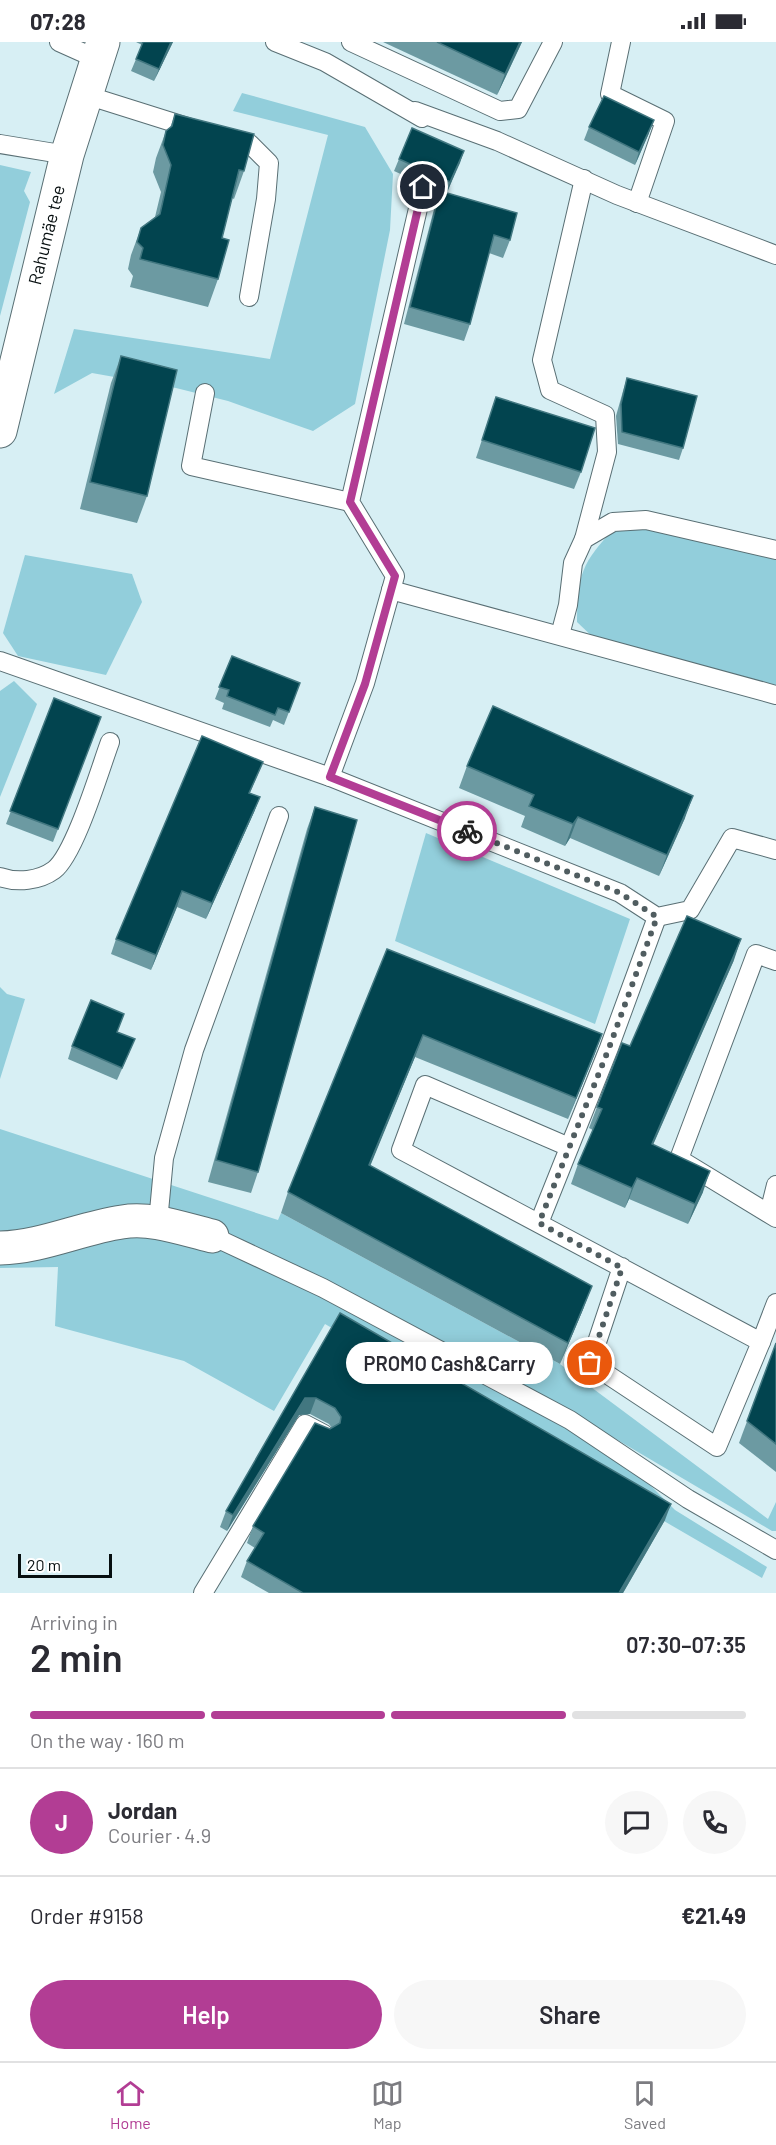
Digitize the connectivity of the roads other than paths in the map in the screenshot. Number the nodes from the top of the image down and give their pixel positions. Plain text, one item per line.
1 (59, 42) edge
2 (275, 42) edge
3 (351, 42) edge
4 (553, 42) edge
5 (621, 42) edge
6 (100, 51) edge
7 (86, 95) junction
8 (415, 111) junction
9 (433, 127) dead end
10 (0, 144) edge
11 (67, 155) junction
12 (584, 179) junction
13 (423, 187) dead end
14 (637, 203) junction
15 (776, 255) edge
16 (249, 297) dead end
17 (205, 393) dead end
18 (0, 431) edge
19 (350, 502) junction
20 (584, 539) junction
21 (776, 550) edge
22 (391, 590) junction
23 (560, 635) junction
24 (0, 661) edge
25 (776, 695) edge
26 (110, 742) dead end
27 (330, 777) junction
28 (279, 816) dead end
29 (776, 850) edge
30 (0, 877) edge
31 (657, 917) junction
32 (776, 961) edge
33 (587, 1039) edge
34 (609, 1048) junction
35 (569, 1147) junction
36 (776, 1185) edge
37 (773, 1216) edge
38 (158, 1222) junction
39 (539, 1223) junction
40 (212, 1236) joint
41 (0, 1248) edge
42 (622, 1268) junction
43 (776, 1303) edge
44 (761, 1342) junction
45 (324, 1434) edge
46 (776, 1550) edge
47 (203, 1593) edge

1 - 6 lane
2 - 8 lane
3 - 4 lane
5 - 14 lane
6 - 7 street, Rahumäe tee
7 - 11 street, Rahumäe tee
7 - 16 lane
8 - 9 lane
8 - 12 lane
10 - 11 lane
11 - 18 street, Rahumäe tee
12 - 14 lane
12 - 20 lane
13 - 19 lane
14 - 15 lane
17 - 19 lane
19 - 22 lane
20 - 21 lane
20 - 23 lane
22 - 23 lane
22 - 27 lane
23 - 25 lane
24 - 27 lane
26 - 30 lane
27 - 31 lane
28 - 38 lane
29 - 31 lane
31 - 34 lane
32 - 37 lane
33 - 34 lane
34 - 35 lane
35 - 39 lane
35 - 39 lane
36 - 37 lane
38 - 40 street
38 - 41 street
39 - 42 lane
40 - 46 lane
42 - 44 lane
42 - 44 lane
43 - 44 lane
45 - 47 lane

